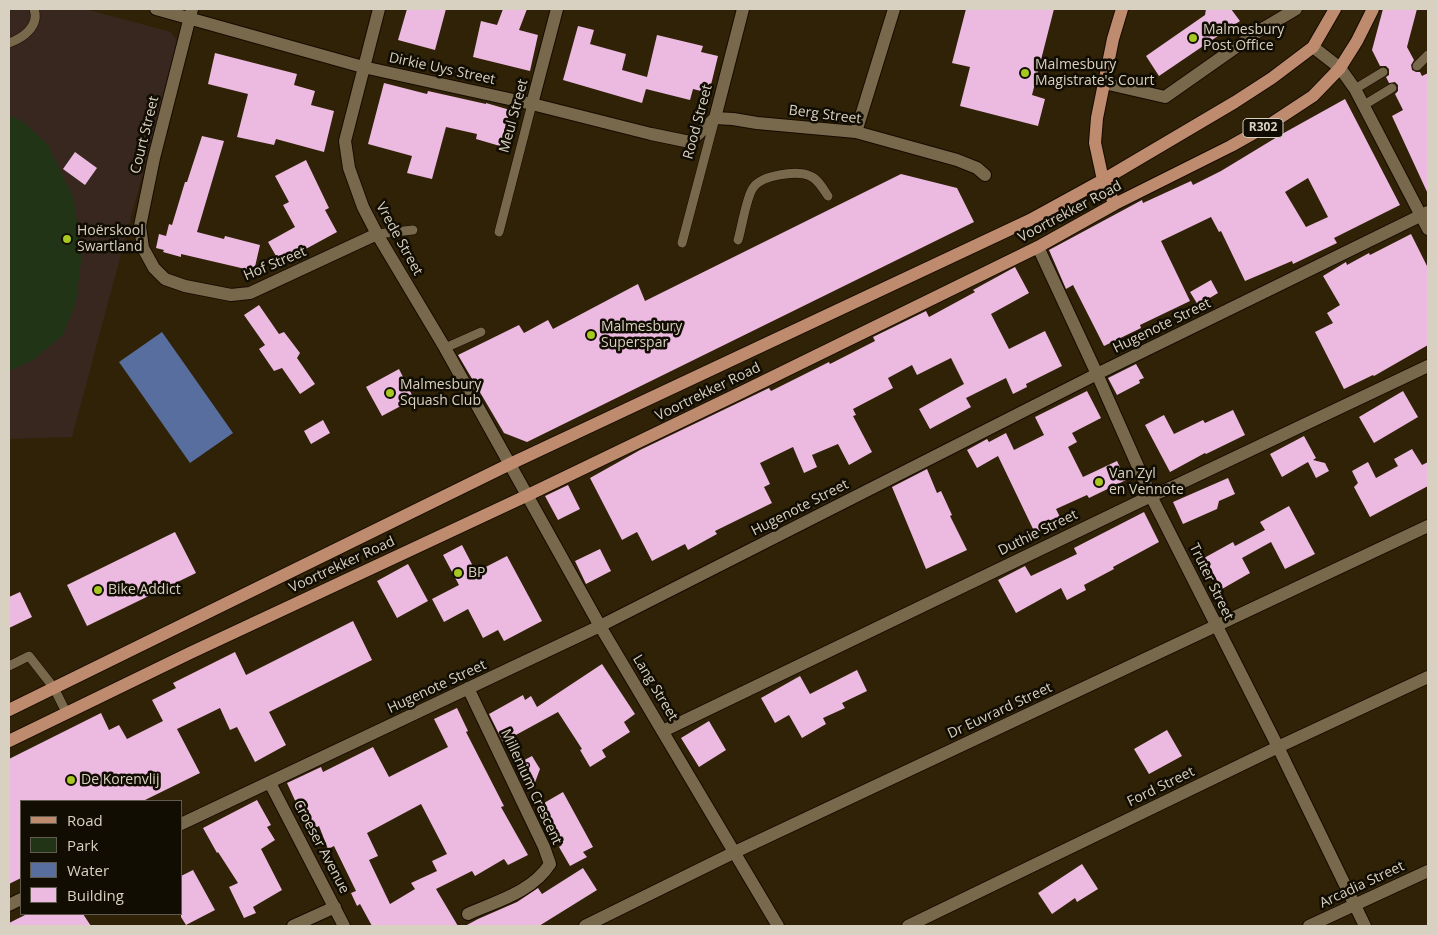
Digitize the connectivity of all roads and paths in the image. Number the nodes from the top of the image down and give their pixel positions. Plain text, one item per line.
1 (34, 9) edge
2 (156, 9) edge
3 (379, 9) edge
4 (557, 9) edge
5 (743, 9) edge
6 (894, 9) edge
7 (1122, 9) edge
8 (1296, 9) edge
9 (1334, 9) edge
10 (1373, 9) edge
11 (191, 14) edge
12 (9, 43) edge
13 (1313, 47) junction
14 (1428, 55) edge
15 (1417, 63) dead end
16 (363, 67) junction
17 (1340, 68) junction
18 (1384, 72) dead end
19 (1104, 83) junction
20 (1392, 88) dead end
21 (1355, 89) junction
22 (532, 104) junction
23 (1364, 105) junction
24 (715, 118) junction
25 (856, 132) junction
26 (985, 175) dead end
27 (1103, 180) junction
28 (828, 196) dead end
29 (1115, 204) junction
30 (1425, 213) edge
31 (1428, 229) edge
32 (413, 230) dead end
33 (499, 232) dead end
34 (377, 234) junction
35 (738, 240) dead end
36 (682, 243) dead end
37 (1038, 247) junction
38 (154, 268) joint
39 (481, 332) dead end
40 (445, 348) junction
41 (1428, 366) edge
42 (1098, 374) junction
43 (510, 464) junction
44 (526, 496) junction
45 (1151, 496) junction
46 (1428, 526) edge
47 (1215, 625) junction
48 (600, 626) junction
49 (9, 666) edge
50 (1428, 678) edge
51 (54, 688) junction
52 (468, 688) junction
53 (9, 710) edge
54 (66, 712) junction
55 (663, 731) junction
56 (9, 741) edge
57 (1278, 747) junction
58 (270, 782) junction
59 (182, 824) edge
60 (735, 852) junction
61 (1428, 871) edge
62 (1355, 905) junction
63 (335, 907) junction
64 (468, 914) dead end
65 (293, 926) edge
66 (344, 926) edge
67 (586, 926) edge
68 (778, 926) edge
69 (908, 926) edge
70 (1309, 926) edge
71 (1365, 926) edge

1 - 12 lane
2 - 11 street, Dirkie Uys Street
3 - 16 street, Vrede Street
4 - 22 street, Meul Street
5 - 24 street, Rood Street
6 - 25 street
7 - 19 main road
8 - 19 street
9 - 13 main road, Voortrekker Road / R302
10 - 17 main road, Voortrekker Road / R302
11 - 16 street, Dirkie Uys Street
11 - 38 street, Court Street
13 - 17 street
13 - 27 main road, Voortrekker Road / R302
14 - 15 lane
16 - 22 street, Dirkie Uys Street
16 - 34 street, Vrede Street
17 - 21 street
17 - 29 main road, Voortrekker Road / R302
18 - 21 lane
19 - 27 main road
20 - 23 lane
21 - 23 street
22 - 24 street, Dirkie Uys Street
22 - 33 lane, Meul Street
23 - 30 street
24 - 25 street, Berg Street
24 - 36 lane, Rood Street
25 - 26 street, Berg Street
27 - 29 main road
27 - 43 main road, Voortrekker Road
28 - 35 lane
29 - 37 main road, Voortrekker Road
30 - 31 street
30 - 42 street, Hugenote Street
32 - 34 lane
34 - 38 street, Hof Street
34 - 40 street, Vrede Street
37 - 42 street, Truter Street
37 - 44 main road, Voortrekker Road
39 - 40 lane
40 - 43 street, Vrede Street
41 - 45 street, Duthie Street
42 - 45 street, Truter Street
42 - 48 street, Hugenote Street
43 - 44 street, Lang Street
43 - 51 main road, Voortrekker Road
44 - 48 street, Lang Street
44 - 54 main road, Voortrekker Road
45 - 47 street, Truter Street
45 - 55 street, Duthie Street
46 - 47 street, Dr Euvrard Street
47 - 57 street, Truter Street
47 - 60 street, Dr Euvrard Street
48 - 52 street, Hugenote Street
48 - 55 street, Lang Street
49 - 51 lane
50 - 57 street, Ford Street
51 - 53 main road, Voortrekker Road
51 - 54 lane
52 - 58 street, Hugenote Street
52 - 64 street, Millenium Crescent
54 - 56 main road, Voortrekker Road
55 - 60 street, Lang Street
57 - 62 street, Truter Street
57 - 69 street, Ford Street
58 - 59 street, Hugenote Street
58 - 63 street, Croeser Avenue
60 - 67 street, Dr Euvrard Street
60 - 68 street, Lang Street
61 - 62 street, Arcadia Street
62 - 70 street, Arcadia Street
62 - 71 street, Truter Street
63 - 65 street
63 - 66 street, Croeser Avenue

